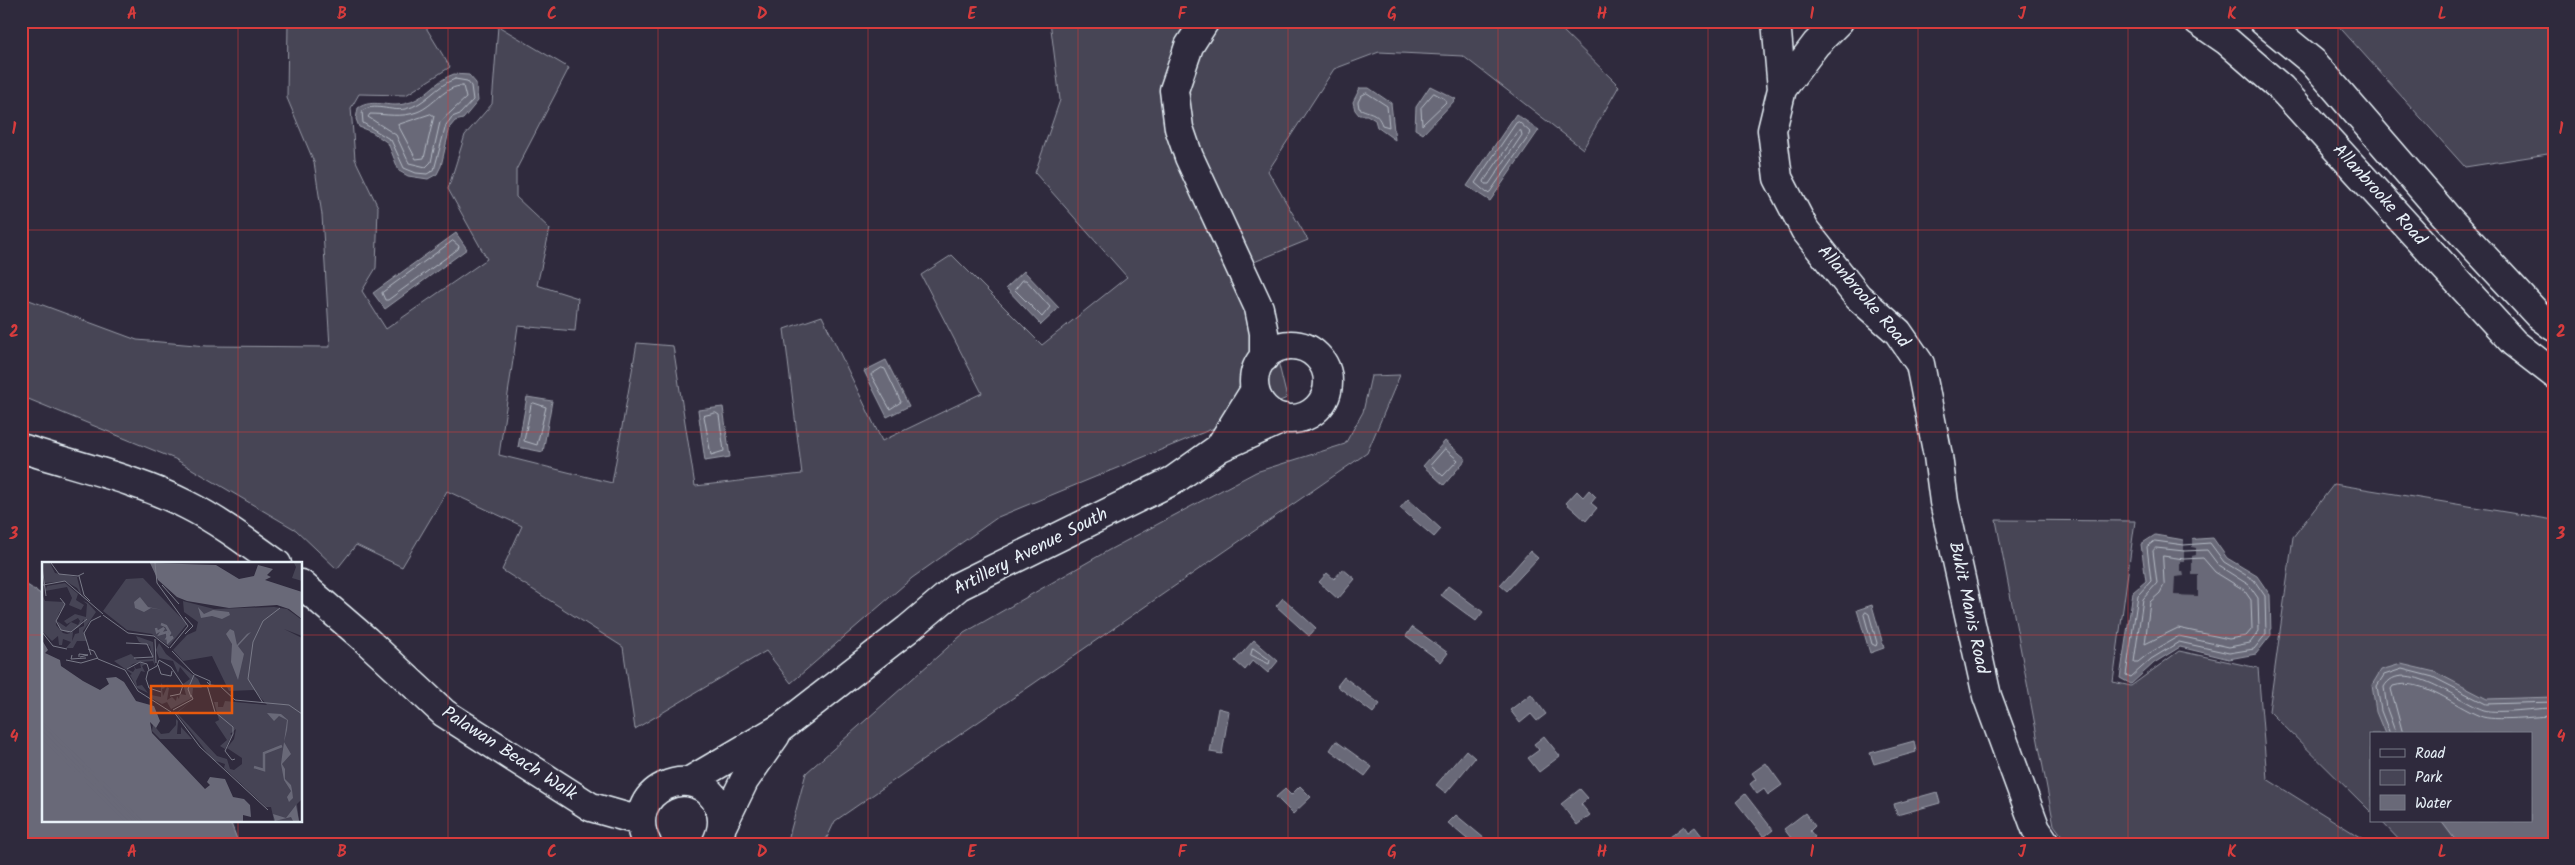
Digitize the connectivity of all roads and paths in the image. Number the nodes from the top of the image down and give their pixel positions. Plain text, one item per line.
1 (1205, 21) edge
2 (1776, 21) edge
3 (1839, 21) edge
4 (2198, 21) edge
5 (2263, 21) edge
6 (1782, 89) junction
7 (1259, 308) junction
8 (2554, 327) edge
9 (1296, 345) junction
10 (1264, 358) junction
11 (1920, 364) joint
12 (2554, 374) edge
13 (1255, 390) junction
14 (1285, 418) junction
15 (21, 448) edge
16 (1219, 448) junction
17 (274, 562) edge
18 (302, 585) edge
19 (782, 727) junction
20 (688, 782) junction
21 (643, 832) edge
22 (721, 837) edge
23 (2046, 844) edge

1 - 7 street
2 - 6 street, Allanbrooke Road
3 - 6 street, Allanbrooke Road
4 - 12 street, Allanbrooke Road
5 - 8 street, Allanbrooke Road
6 - 11 street, Allanbrooke Road
7 - 9 street
7 - 10 street
9 - 10 street
9 - 14 street
10 - 13 street
11 - 23 street, Bukit Manis Road
13 - 14 street
13 - 16 street, Artillery Avenue South
14 - 16 street, Artillery Avenue South
15 - 17 street
16 - 19 street, Artillery Avenue South
18 - 21 street, Palawan Beach Walk
19 - 20 street, Artillery Avenue South
19 - 22 street, Artillery Avenue South
20 - 21 street
20 - 22 street

